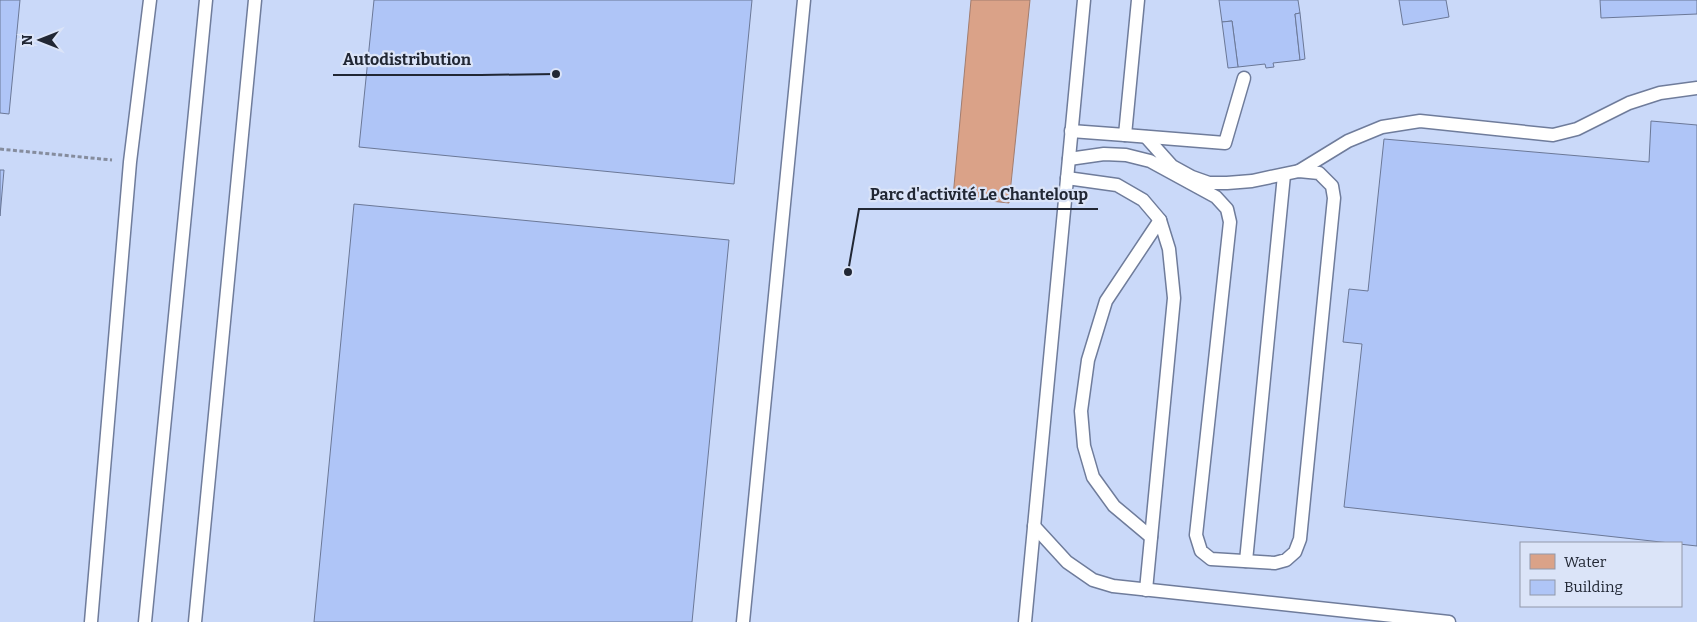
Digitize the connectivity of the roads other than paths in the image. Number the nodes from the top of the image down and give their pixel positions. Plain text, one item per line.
1 (150, 0) edge
2 (206, 0) edge
3 (255, 0) edge
4 (804, 0) edge
5 (1084, 0) edge
6 (1138, 0) edge
7 (1244, 78) dead end
8 (1697, 88) edge
9 (1071, 131) junction
10 (1125, 135) junction
11 (1146, 137) junction
12 (1069, 159) junction
13 (1299, 171) junction
14 (1284, 174) junction
15 (1067, 178) junction
16 (1160, 220) junction
17 (1034, 526) junction
18 (1151, 537) junction
19 (1246, 561) junction
20 (1146, 590) junction
21 (91, 622) edge
22 (145, 622) edge
23 (195, 622) edge
24 (743, 622) edge
25 (1025, 622) edge
26 (1449, 622) edge

1 - 21 lane
2 - 22 lane
3 - 23 lane
4 - 24 lane
5 - 9 lane
6 - 10 lane
7 - 11 lane
8 - 13 lane
9 - 10 lane
9 - 12 lane
10 - 11 lane
11 - 14 lane
12 - 15 lane
12 - 19 lane
13 - 14 lane
13 - 19 lane
14 - 19 lane
15 - 16 lane
15 - 17 lane
16 - 18 lane
16 - 18 lane
17 - 20 lane
17 - 25 lane
18 - 20 lane
20 - 26 lane

